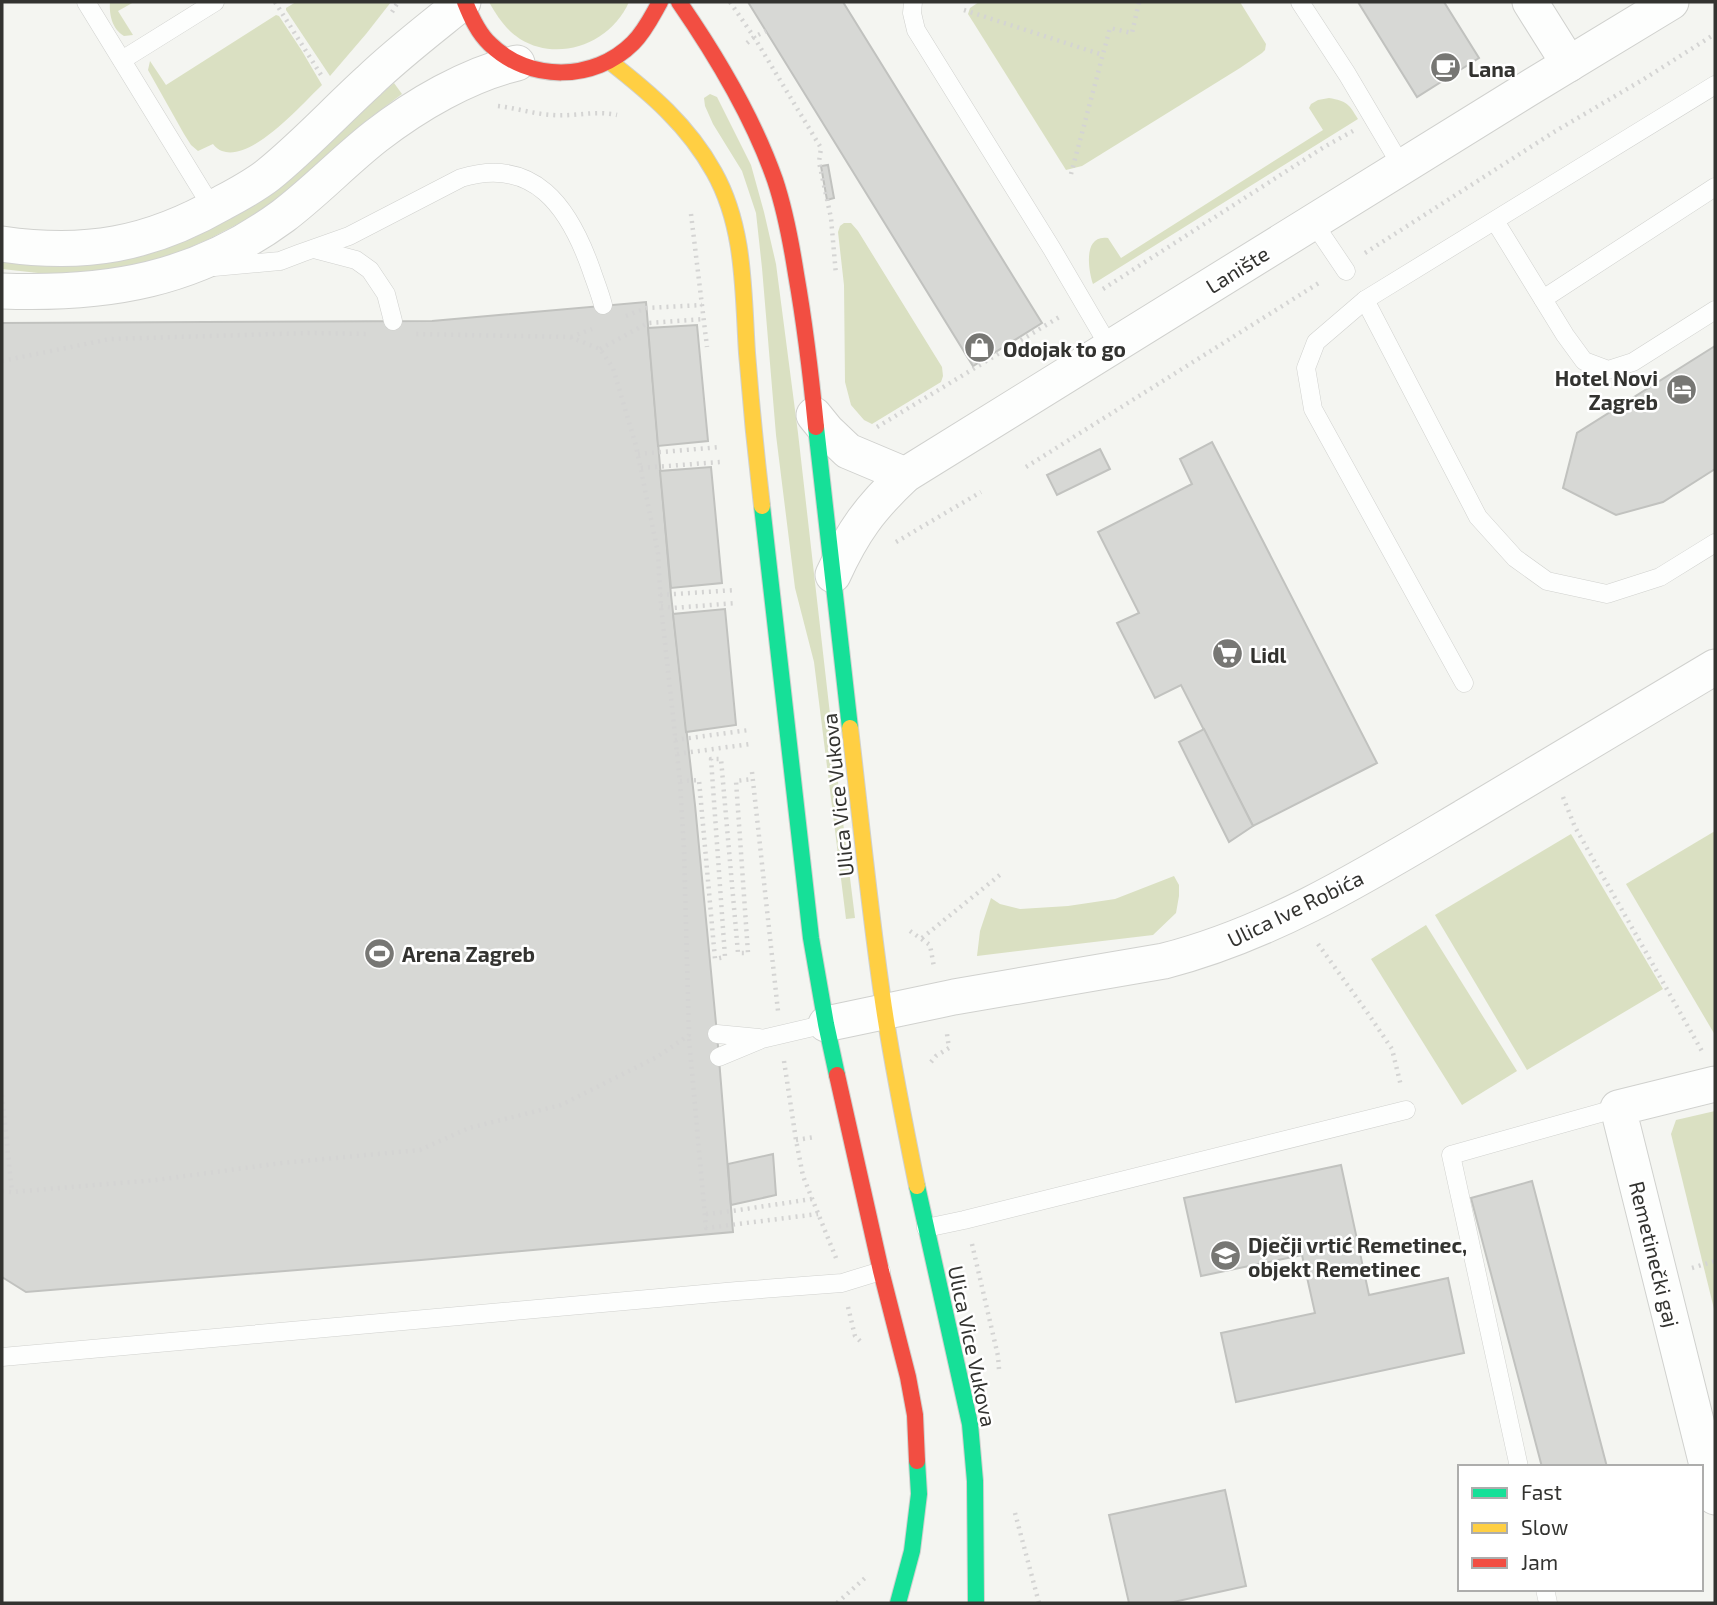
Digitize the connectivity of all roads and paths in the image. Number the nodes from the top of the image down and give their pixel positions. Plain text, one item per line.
1 (86, 2) edge
2 (215, 2) edge
3 (275, 2) edge
4 (464, 2) edge
5 (660, 2) edge
6 (679, 2) edge
7 (730, 2) edge
8 (913, 2) edge
9 (1139, 2) edge
10 (1300, 2) edge
11 (1531, 2) edge
12 (1671, 2) edge
13 (964, 10) dead end
14 (766, 32) dead end
15 (1715, 34) edge
16 (754, 37) junction
17 (1103, 55) junction
18 (122, 60) junction
19 (609, 61) junction
20 (517, 63) junction
21 (1569, 64) junction
22 (1715, 85) edge
23 (329, 87) dead end
24 (492, 106) dead end
25 (624, 118) dead end
26 (1363, 125) dead end
27 (1402, 167) junction
28 (1071, 174) dead end
29 (1715, 187) edge
30 (213, 209) junction
31 (690, 209) dead end
32 (1495, 221) junction
33 (1313, 222) junction
34 (834, 243) dead end
35 (2, 244) edge
36 (314, 249) junction
37 (1352, 264) joint
38 (182, 270) junction
39 (1328, 277) dead end
40 (2, 292) edge
41 (1099, 292) dead end
42 (1543, 299) junction
43 (1365, 300) junction
44 (603, 305) dead end
45 (702, 305) junction
46 (646, 309) dead end
47 (1715, 310) edge
48 (1068, 312) dead end
49 (704, 319) junction
50 (393, 321) dead end
51 (379, 334) dead end
52 (406, 334) dead end
53 (1110, 348) junction
54 (600, 349) junction
55 (708, 354) dead end
56 (2, 361) edge
57 (814, 415) junction
58 (867, 432) dead end
59 (709, 448) dead end
60 (638, 454) junction
61 (710, 462) dead end
62 (1026, 467) dead end
63 (641, 468) junction
64 (905, 475) junction
65 (981, 492) dead end
66 (896, 542) dead end
67 (1715, 543) edge
68 (833, 575) junction
69 (739, 590) dead end
70 (660, 595) junction
71 (740, 603) dead end
72 (661, 606) junction
73 (1715, 667) edge
74 (1464, 683) dead end
75 (749, 730) dead end
76 (676, 740) junction
77 (750, 744) dead end
78 (677, 754) junction
79 (753, 779) dead end
80 (680, 781) junction
81 (1563, 795) dead end
82 (1001, 874) dead end
83 (922, 939) dead end
84 (1318, 944) dead end
85 (884, 1011) junction
86 (826, 1024) junction
87 (717, 1034) dead end
88 (689, 1035) junction
89 (762, 1039) junction
90 (719, 1056) dead end
91 (1711, 1072) edge
92 (786, 1075) dead end
93 (2, 1095) edge
94 (1618, 1108) junction
95 (1406, 1110) joint
96 (2, 1191) edge
97 (12, 1192) junction
98 (812, 1199) junction
99 (706, 1214) junction
100 (818, 1214) junction
101 (926, 1228) junction
102 (835, 1251) dead end
103 (881, 1271) junction
104 (2, 1357) edge
105 (1519, 1465) edge
106 (1715, 1497) edge
107 (898, 1603) edge
108 (976, 1603) edge

1 - 18 lane
2 - 18 lane
3 - 23 path
4 - 20 street
4 - 30 street
5 - 19 street
6 - 57 street, Ulica Vice Vukova
7 - 16 path
8 - 53 lane
9 - 17 path
10 - 27 lane
11 - 21 street
12 - 21 street, Lanište
13 - 17 path
14 - 16 path
15 - 37 path
16 - 34 path
17 - 28 path
18 - 30 lane
19 - 20 street
19 - 86 street, Ulica Vice Vukova
20 - 38 street
21 - 27 street, Lanište
22 - 32 lane
24 - 25 path
26 - 41 path
27 - 33 street, Lanište
29 - 42 lane
30 - 35 street
31 - 45 path
32 - 42 lane
32 - 43 lane
33 - 37 lane
33 - 53 street, Lanište
36 - 38 lane
36 - 44 lane
36 - 50 lane
38 - 40 street
39 - 62 path
42 - 47 lane
43 - 67 lane
43 - 74 lane
45 - 46 path
45 - 49 path
48 - 58 path
49 - 54 path
49 - 55 path
51 - 56 path
52 - 54 path
53 - 64 street, Lanište
54 - 60 path
57 - 64 street
57 - 68 street, Ulica Vice Vukova
59 - 60 path
60 - 63 path
61 - 63 path
63 - 70 path
64 - 68 street, Lanište
65 - 66 path
68 - 85 street, Ulica Vice Vukova
69 - 70 path
70 - 72 path
71 - 72 path
72 - 76 path
73 - 85 street, Ulica Ive Robića
75 - 76 path
76 - 78 path
77 - 78 path
78 - 80 path
79 - 80 path
80 - 88 path
81 - 91 path
82 - 83 path
84 - 95 path
85 - 86 street, Ulica Ive Robića
85 - 101 street, Ulica Vice Vukova
86 - 89 lane
86 - 103 street, Ulica Vice Vukova
87 - 89 lane
88 - 97 path
88 - 99 path
89 - 90 lane
91 - 94 street
92 - 98 path
93 - 97 path
94 - 105 lane
94 - 106 street, Remetinečki gaj
95 - 101 lane
96 - 97 path
98 - 99 path
98 - 100 path
99 - 100 path
100 - 102 path
101 - 108 street, Ulica Vice Vukova
103 - 104 lane
103 - 107 street, Ulica Vice Vukova

